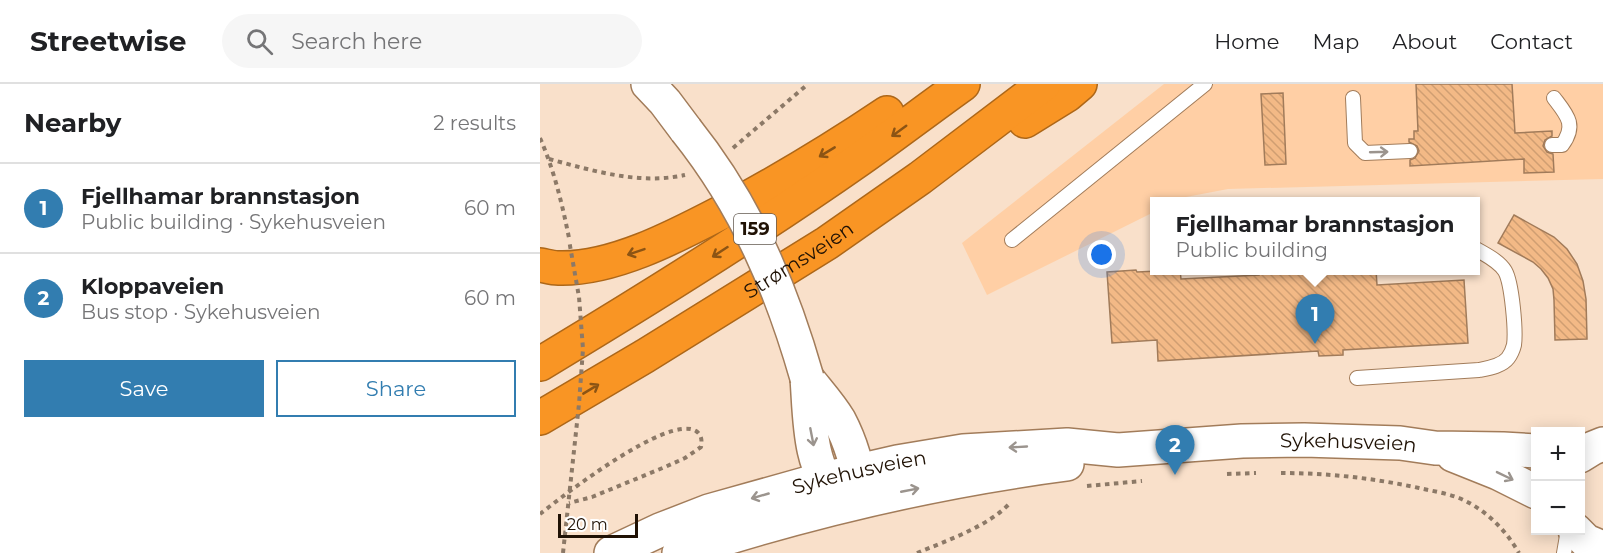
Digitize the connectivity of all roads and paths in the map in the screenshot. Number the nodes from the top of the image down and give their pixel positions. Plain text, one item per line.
1 (648, 84) edge
2 (928, 84) edge
3 (963, 84) edge
4 (1044, 84) edge
5 (1080, 84) edge
6 (1205, 84) edge
7 (1353, 98) dead end
8 (1554, 98) dead end
9 (540, 138) edge
10 (1552, 145) dead end
11 (1410, 151) dead end
12 (1012, 240) dead end
13 (827, 243) junction
14 (1480, 252) edge
15 (540, 265) edge
16 (540, 364) edge
17 (807, 378) junction
18 (1357, 378) dead end
19 (540, 418) edge
20 (1435, 448) junction
21 (1118, 450) junction
22 (1531, 451) edge
23 (857, 471) junction
24 (1262, 473) dead end
25 (1273, 473) dead end
26 (1217, 475) dead end
27 (823, 479) junction
28 (1152, 480) dead end
29 (1079, 487) dead end
30 (1531, 490) edge
31 (1005, 500) dead end
32 (569, 502) junction
33 (853, 504) junction
34 (540, 514) edge
35 (1567, 535) edge
36 (1579, 535) edge
37 (1603, 548) edge
38 (563, 553) edge
39 (611, 553) edge
40 (679, 553) edge
41 (917, 553) edge
42 (1519, 553) edge
43 (1564, 553) edge

1 - 17 main road, bridge
2 -> 15 highway
3 -> 16 highway, 159
4 - 13 highway, Strømsveien / 159
5 - 13 highway
6 - 12 lane
7 -> 11 lane
8 - 10 lane
9 - 32 path, bridge
19 -> 13 highway, Strømsveien / 159
14 - 18 lane
17 - 23 main road
17 -> 27 main road
20 - 21 main road, Sykehusveien
20 - 22 main road, Sykehusveien
20 -> 30 main road, Sykehusveien
21 -> 23 main road, Sykehusveien
33 -> 21 main road, Sykehusveien
23 - 27 main road, Sykehusveien
23 - 33 main road
24 - 26 path
25 - 42 path
27 - 33 main road
27 -> 39 main road, Sykehusveien
28 - 29 path
31 - 41 path
32 - 34 path
32 - 38 path, bridge
33 - 40 main road, Sykehusveien
35 - 43 lane
36 - 37 main road

